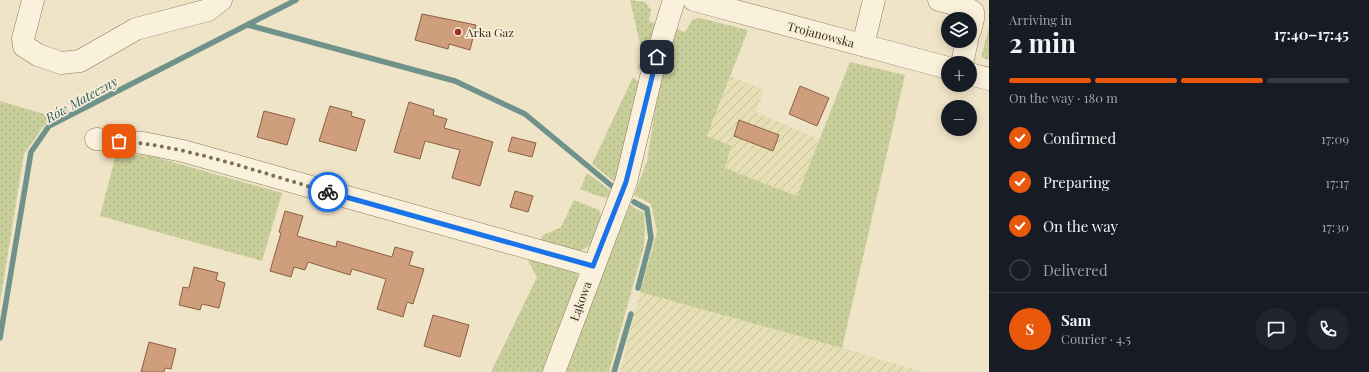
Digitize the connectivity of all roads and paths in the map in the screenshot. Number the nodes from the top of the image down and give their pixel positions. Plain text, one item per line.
1 (33, 0) edge
2 (221, 0) edge
3 (674, 0) edge
4 (694, 0) edge
5 (874, 0) edge
6 (939, 0) edge
7 (718, 3) edge
8 (973, 12) edge
9 (863, 45) junction
10 (941, 66) edge
11 (977, 76) edge
12 (989, 79) edge
13 (96, 139) dead end
14 (593, 266) junction
15 (554, 372) edge

1 - 2 street
3 - 14 street, Łąkowa
4 - 7 street, Trojanowska
5 - 9 street
6 - 8 street
7 - 9 street, Trojanowska
9 - 10 street, Trojanowska
11 - 12 street
13 - 14 street
14 - 15 street, Łąkowa

